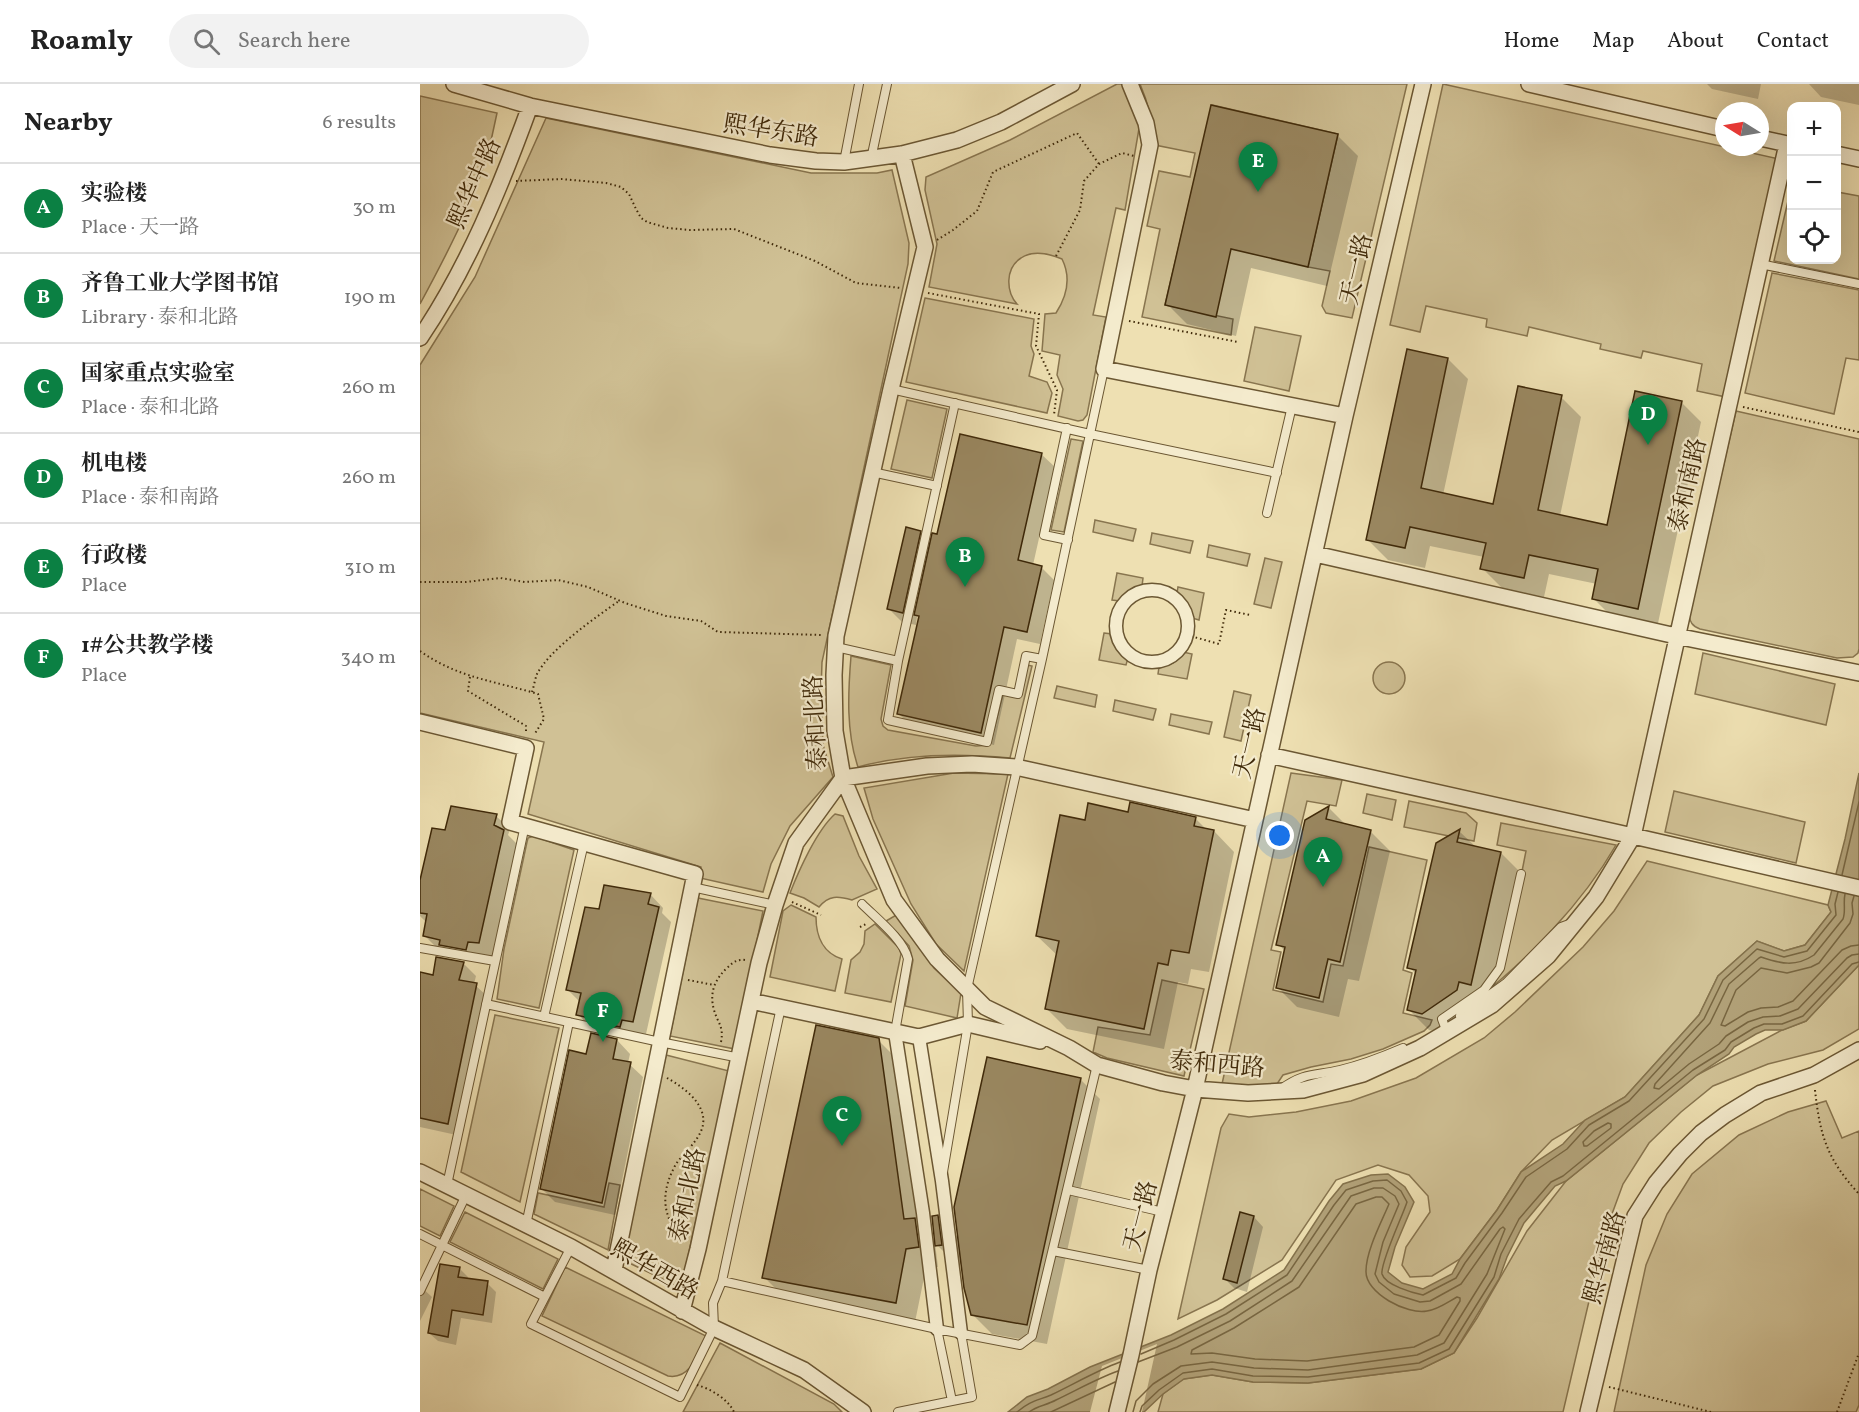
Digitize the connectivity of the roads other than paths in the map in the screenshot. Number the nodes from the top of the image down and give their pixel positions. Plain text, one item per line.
1 (454, 84) edge
2 (860, 84) edge
3 (887, 84) edge
4 (1072, 84) edge
5 (1130, 84) edge
6 (1424, 84) edge
7 (1529, 84) edge
8 (530, 106) junction
9 (1715, 127) edge
10 (1769, 140) edge
11 (1787, 145) edge
12 (902, 153) junction
13 (1787, 153) edge
14 (1841, 155) edge
15 (872, 159) junction
16 (1859, 159) edge
17 (844, 162) junction
18 (1760, 264) junction
19 (1859, 284) edge
20 (420, 338) edge
21 (1104, 369) junction
22 (891, 389) junction
23 (955, 403) junction
24 (1292, 406) junction
25 (1345, 416) junction
26 (1067, 428) junction
27 (1090, 434) junction
28 (872, 472) junction
29 (1276, 473) junction
30 (937, 486) junction
31 (1267, 513) dead end
32 (1068, 540) junction
33 (1315, 554) junction
34 (1187, 635) joint
35 (1676, 636) junction
36 (836, 642) junction
37 (1042, 659) junction
38 (898, 661) junction
39 (1859, 673) edge
40 (420, 722) edge
41 (1269, 755) junction
42 (1016, 767) junction
43 (843, 778) junction
44 (1255, 820) junction
45 (525, 825) junction
46 (1633, 836) junction
47 (584, 843) junction
48 (1521, 874) dead end
49 (692, 887) junction
50 (1859, 888) edge
51 (776, 902) junction
52 (862, 904) dead end
53 (1576, 921) junction
54 (420, 948) edge
55 (495, 961) junction
56 (967, 989) junction
57 (751, 1001) junction
58 (486, 1004) junction
59 (781, 1007) junction
60 (544, 1017) junction
61 (569, 1022) junction
62 (968, 1024) junction
63 (1445, 1027) junction
64 (895, 1032) junction
65 (918, 1038) junction
66 (660, 1042) junction
67 (1070, 1048) junction
68 (1859, 1050) edge
69 (740, 1058) junction
70 (1098, 1065) junction
71 (1195, 1089) junction
72 (1278, 1091) junction
73 (420, 1173) edge
74 (942, 1181) junction
75 (447, 1185) junction
76 (1068, 1190) junction
77 (466, 1195) junction
78 (1163, 1212) junction
79 (526, 1225) junction
80 (420, 1234) edge
81 (442, 1245) junction
82 (571, 1247) junction
83 (1053, 1251) junction
84 (614, 1270) junction
85 (1149, 1270) junction
86 (722, 1281) junction
87 (420, 1291) edge
88 (545, 1297) junction
89 (682, 1311) junction
90 (714, 1328) junction
91 (937, 1329) junction
92 (962, 1333) junction
93 (952, 1401) junction
94 (863, 1412) edge
95 (898, 1412) edge
96 (1117, 1412) edge
97 (1588, 1412) edge

1 - 8 street, 熙华东路
2 - 17 lane
3 - 15 lane
4 - 12 street, 熙华东路
5 - 21 street
6 - 25 street, 天一路
7 - 9 street
8 - 17 street, 熙华东路
8 - 20 street, 熙华中路
10 - 11 street
12 - 15 street, 熙华东路
12 - 22 street, 泰和北路
13 - 18 street, 泰和南路
14 - 16 street
15 - 17 street, 熙华东路
18 - 19 lane
18 - 35 street, 泰和南路
21 - 24 street
21 - 27 lane
22 - 23 lane
22 - 28 street, 泰和北路
23 - 26 lane
23 - 30 lane
24 - 25 street
24 - 29 lane
25 - 33 street, 天一路
26 - 27 lane
26 - 32 lane
27 - 29 lane
27 - 32 lane
28 - 30 lane
28 - 36 street, 泰和北路
29 - 31 lane
30 - 38 lane
32 - 37 lane
33 - 35 street
33 - 41 street, 天一路
34 - 34 street
35 - 39 street
35 - 46 street, 泰和南路
36 - 38 lane
36 - 43 street, 泰和北路
37 - 38 lane
37 - 42 lane
40 - 45 street
41 - 44 street, 天一路
41 - 46 street
42 - 43 street
42 - 44 street
42 - 56 lane
43 - 51 street, 泰和北路
43 - 56 street, 泰和西路
44 - 71 street, 天一路
45 - 47 street
45 - 55 lane
46 - 50 street
46 - 53 street, 泰和西路
47 - 49 street
47 - 60 lane
48 - 63 lane
49 - 51 lane
49 - 66 street
51 - 57 street, 泰和北路
52 - 64 lane
53 - 63 lane
53 - 72 street, 泰和西路
54 - 55 lane
55 - 58 lane
56 - 62 lane
56 - 67 street, 泰和西路
57 - 59 street
57 - 69 street, 泰和北路
58 - 60 lane
58 - 75 lane
59 - 64 street
59 - 86 lane
60 - 61 lane
61 - 66 lane
61 - 79 lane
62 - 65 street
62 - 67 street
62 - 74 lane
63 - 72 lane
64 - 65 street
64 - 91 street
65 - 74 street
66 - 69 lane
66 - 84 street
67 - 70 street, 泰和西路
68 - 97 street, 熙华南路
69 - 89 street, 泰和北路
70 - 71 street, 泰和西路
70 - 76 lane
71 - 72 street, 泰和西路
71 - 78 street, 天一路
73 - 75 street, 熙华西路
74 - 92 street
75 - 77 street, 熙华西路
76 - 78 lane
76 - 83 lane
77 - 79 street, 熙华西路
77 - 81 lane
78 - 85 street, 天一路
79 - 82 street, 熙华西路
80 - 81 lane
81 - 87 lane
81 - 88 lane
82 - 84 street, 熙华西路
82 - 88 lane
83 - 85 lane
83 - 92 lane
84 - 89 street, 熙华西路
85 - 96 street, 天一路
86 - 90 lane
86 - 91 lane
88 - 90 lane
89 - 90 street, 熙华西路
90 - 94 street, 熙华西路
91 - 92 lane
91 - 93 lane
92 - 93 lane
93 - 95 lane

